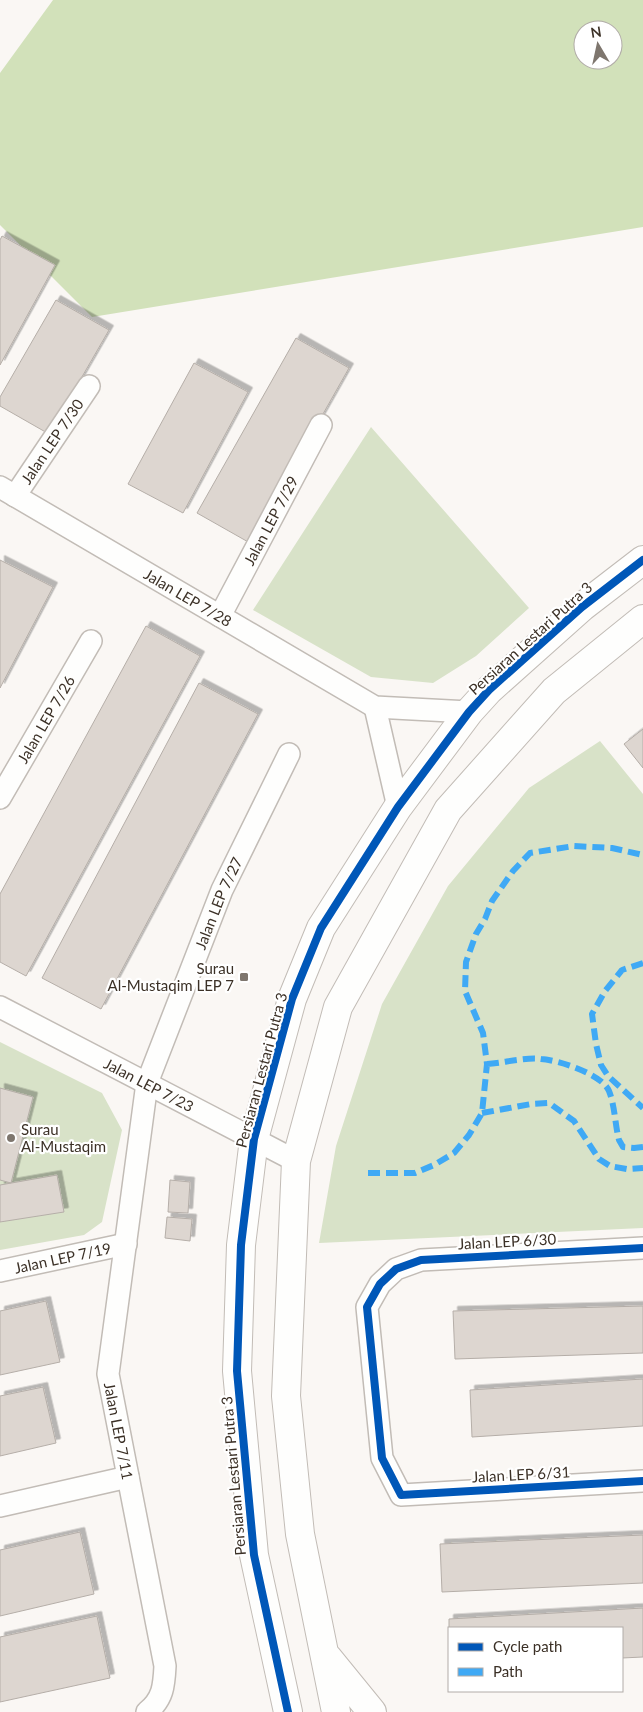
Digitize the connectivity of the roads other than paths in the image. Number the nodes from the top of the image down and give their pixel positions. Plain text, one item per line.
1 (89, 386) dead end
2 (321, 425) dead end
3 (8, 492) edge
4 (643, 560) edge
5 (220, 616) junction
6 (643, 620) edge
7 (91, 641) dead end
8 (375, 707) junction
9 (469, 712) junction
10 (289, 754) dead end
11 (0, 798) edge
12 (398, 807) junction
13 (0, 1007) edge
14 (147, 1083) junction
15 (254, 1139) junction
16 (296, 1161) junction
17 (126, 1244) junction
18 (643, 1248) edge
19 (0, 1271) edge
20 (128, 1477) junction
21 (643, 1481) edge
22 (401, 1495) joint
23 (0, 1506) edge
24 (324, 1652) junction
25 (147, 1712) edge
26 (288, 1712) edge
27 (336, 1712) edge
28 (372, 1712) edge

1 - 3 street, Jalan LEP 7/30
2 - 5 street, Jalan LEP 7/29
3 - 5 street, Jalan LEP 7/28
4 - 9 street, Persiaran Lestari Putra 3
5 - 8 street, Jalan LEP 7/28
6 - 16 street
7 - 11 street, Jalan LEP 7/26
8 - 9 street
8 - 12 street
9 - 12 street, Persiaran Lestari Putra 3
10 - 14 street, Jalan LEP 7/27
12 - 15 street, Persiaran Lestari Putra 3
13 - 14 street, Jalan LEP 7/23
14 - 15 street, Jalan LEP 7/23
14 - 17 street, Jalan LEP 7/11
15 - 16 street, Jalan LEP 7/23
15 - 26 street, Persiaran Lestari Putra 3
16 - 24 street
17 - 19 street, Jalan LEP 7/19
17 - 20 street, Jalan LEP 7/11
18 - 22 street, Jalan LEP 6/30
20 - 23 street
20 - 25 street, Jalan LEP 7/11
21 - 22 street, Jalan LEP 6/31
24 - 27 street
24 - 28 street

